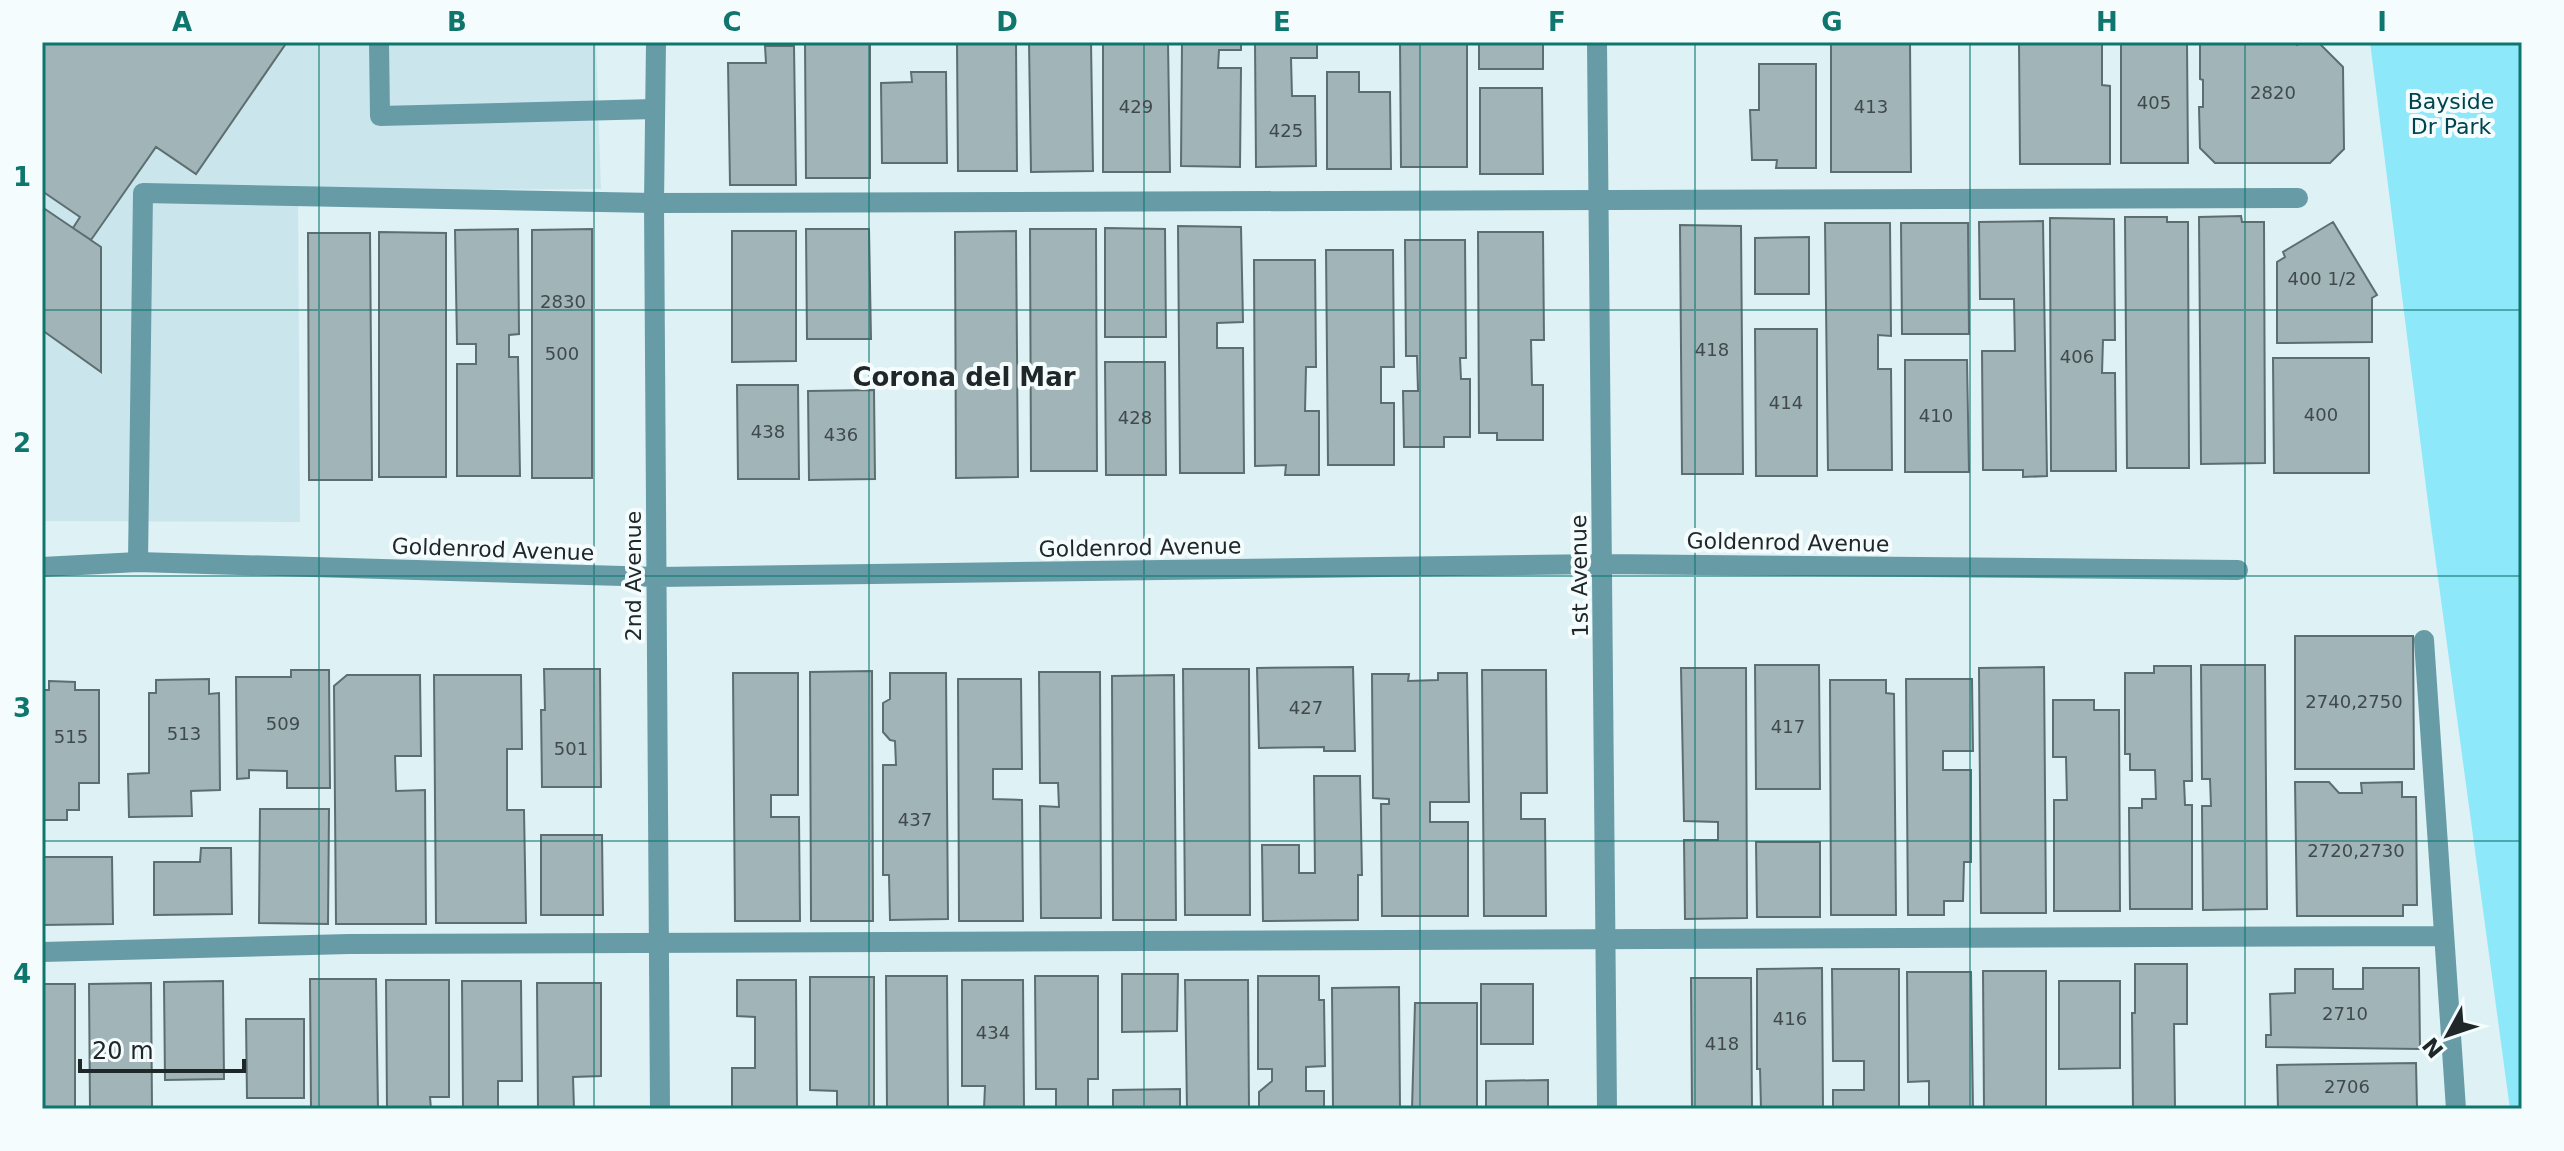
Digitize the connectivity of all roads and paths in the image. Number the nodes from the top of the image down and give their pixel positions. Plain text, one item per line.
1 (379, 42) edge
2 (656, 42) edge
3 (1597, 42) edge
4 (655, 109) junction
5 (2298, 198) dead end
6 (1598, 200) junction
7 (654, 203) junction
8 (138, 562) junction
9 (1603, 564) junction
10 (42, 567) edge
11 (2238, 570) dead end
12 (658, 577) junction
13 (2424, 640) dead end
14 (2444, 936) junction
15 (1607, 940) junction
16 (658, 944) junction
17 (42, 952) edge
18 (660, 1109) edge
19 (1607, 1109) edge
20 (2456, 1109) edge

1 - 4 street
2 - 4 street, 2nd Avenue
3 - 6 street, 1st Avenue
4 - 7 street, 2nd Avenue
5 - 6 street
6 - 7 street
6 - 9 street, 1st Avenue
7 - 8 street
7 - 12 street, 2nd Avenue
8 - 10 street, Goldenrod Avenue
8 - 12 street, Goldenrod Avenue
9 - 11 street, Goldenrod Avenue
9 - 12 street, Goldenrod Avenue
9 - 15 street, 1st Avenue
12 - 16 street, 2nd Avenue
13 - 14 street
14 - 15 street
14 - 20 street
15 - 16 street
15 - 19 street, 1st Avenue
16 - 17 street
16 - 18 street, 2nd Avenue

